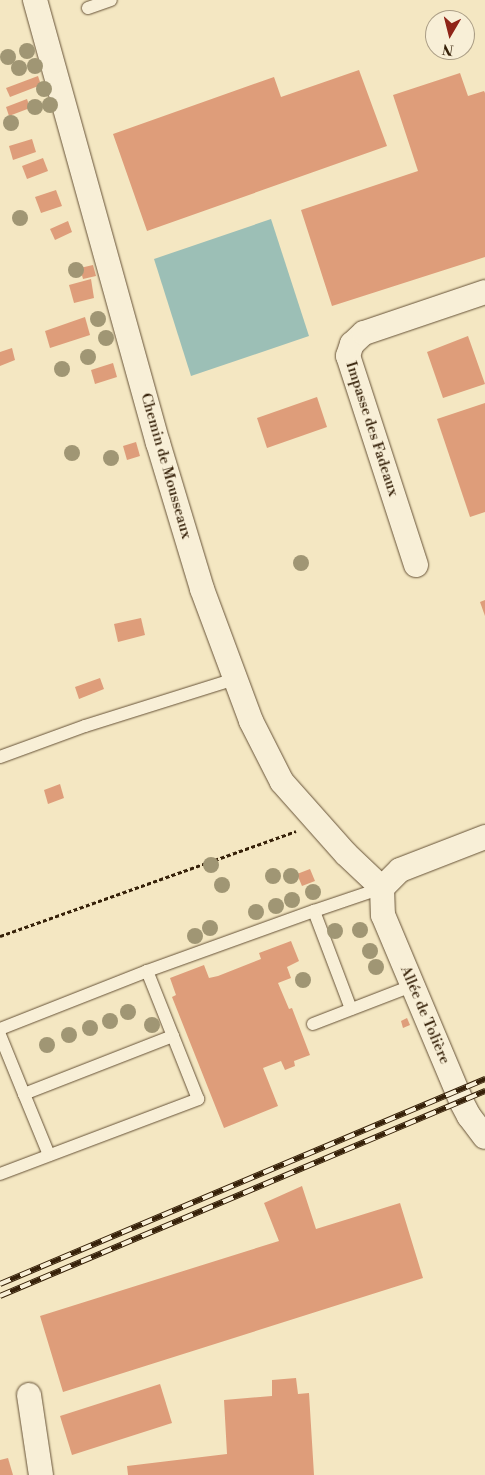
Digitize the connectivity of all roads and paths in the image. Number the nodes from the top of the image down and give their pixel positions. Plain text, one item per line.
1 (35, 0) edge
2 (111, 0) edge
3 (88, 8) dead end
4 (485, 292) edge
5 (416, 565) dead end
6 (236, 679) junction
7 (0, 757) edge
8 (318, 823) junction
9 (485, 836) edge
10 (382, 888) junction
11 (314, 911) junction
12 (0, 936) edge
13 (147, 971) junction
14 (414, 985) junction
15 (351, 1009) junction
16 (313, 1024) dead end
17 (0, 1029) edge
18 (0, 1035) edge
19 (173, 1036) junction
20 (24, 1094) junction
21 (485, 1136) edge
22 (49, 1156) junction
23 (0, 1174) edge
24 (29, 1395) dead end
25 (41, 1475) edge

1 - 6 street, Chemin de Mousseaux
2 - 3 lane
4 - 5 street, Impasse des Fadeaux
6 - 7 lane
6 - 8 street, Chemin de Mousseaux
8 - 10 street, Chemin de Mousseaux
8 - 12 path
9 - 10 street
10 - 11 lane
10 - 14 street, Allée de Tolière
11 - 13 lane
11 - 15 lane
13 - 17 lane
13 - 19 lane
14 - 15 lane
14 - 21 street, Allée de Tolière
15 - 16 lane
18 - 20 lane
19 - 20 lane
19 - 22 lane
20 - 22 lane
22 - 23 lane
24 - 25 street

